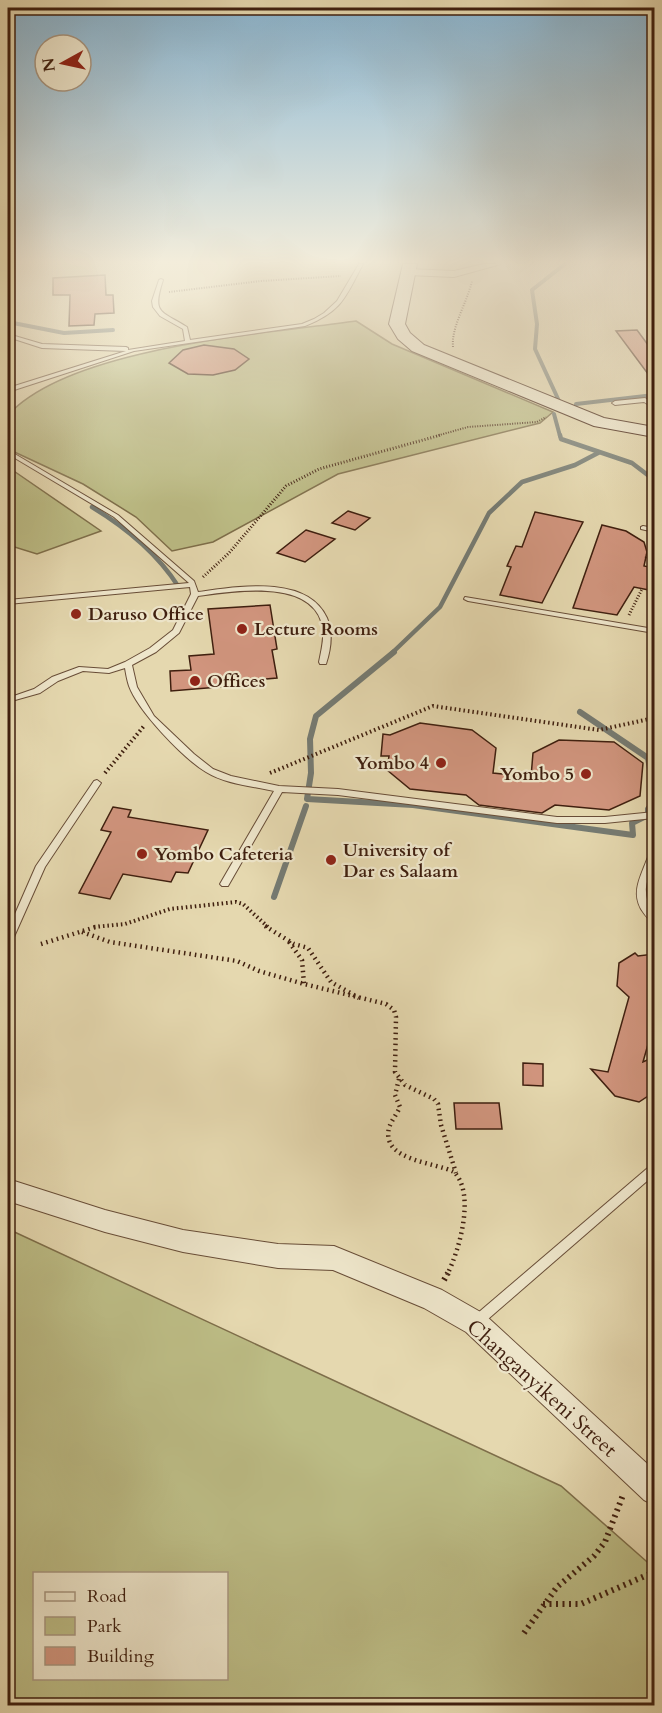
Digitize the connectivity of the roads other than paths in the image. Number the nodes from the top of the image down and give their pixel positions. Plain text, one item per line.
1 (36, 344) edge
2 (170, 344) edge
3 (413, 344) edge
4 (133, 350) junction
5 (8, 390) edge
6 (615, 402) dead end
7 (654, 406) edge
8 (654, 432) edge
9 (8, 452) edge
10 (643, 528) dead end
11 (654, 530) edge
12 (194, 590) junction
13 (468, 599) dead end
14 (8, 602) edge
15 (654, 631) edge
16 (323, 662) dead end
17 (128, 664) junction
18 (8, 700) edge
19 (97, 783) road end
20 (279, 789) junction
21 (654, 815) edge
22 (654, 854) edge
23 (225, 884) dead end
24 (654, 920) edge
25 (8, 939) edge
26 (654, 1169) edge
27 (8, 1190) edge
28 (475, 1323) junction
29 (654, 1490) edge

1 - 4 lane
2 - 4 lane
3 - 8 street
4 - 5 lane
6 - 7 lane
9 - 12 lane
10 - 11 lane
12 - 14 lane
12 - 16 lane
12 - 17 lane
13 - 15 lane
17 - 18 lane
17 - 20 lane
19 - 25 lane
20 - 21 lane
20 - 23 lane
22 - 24 lane
26 - 28 lane
27 - 28 street, Changanyikeni Street
28 - 29 street, Changanyikeni Street

